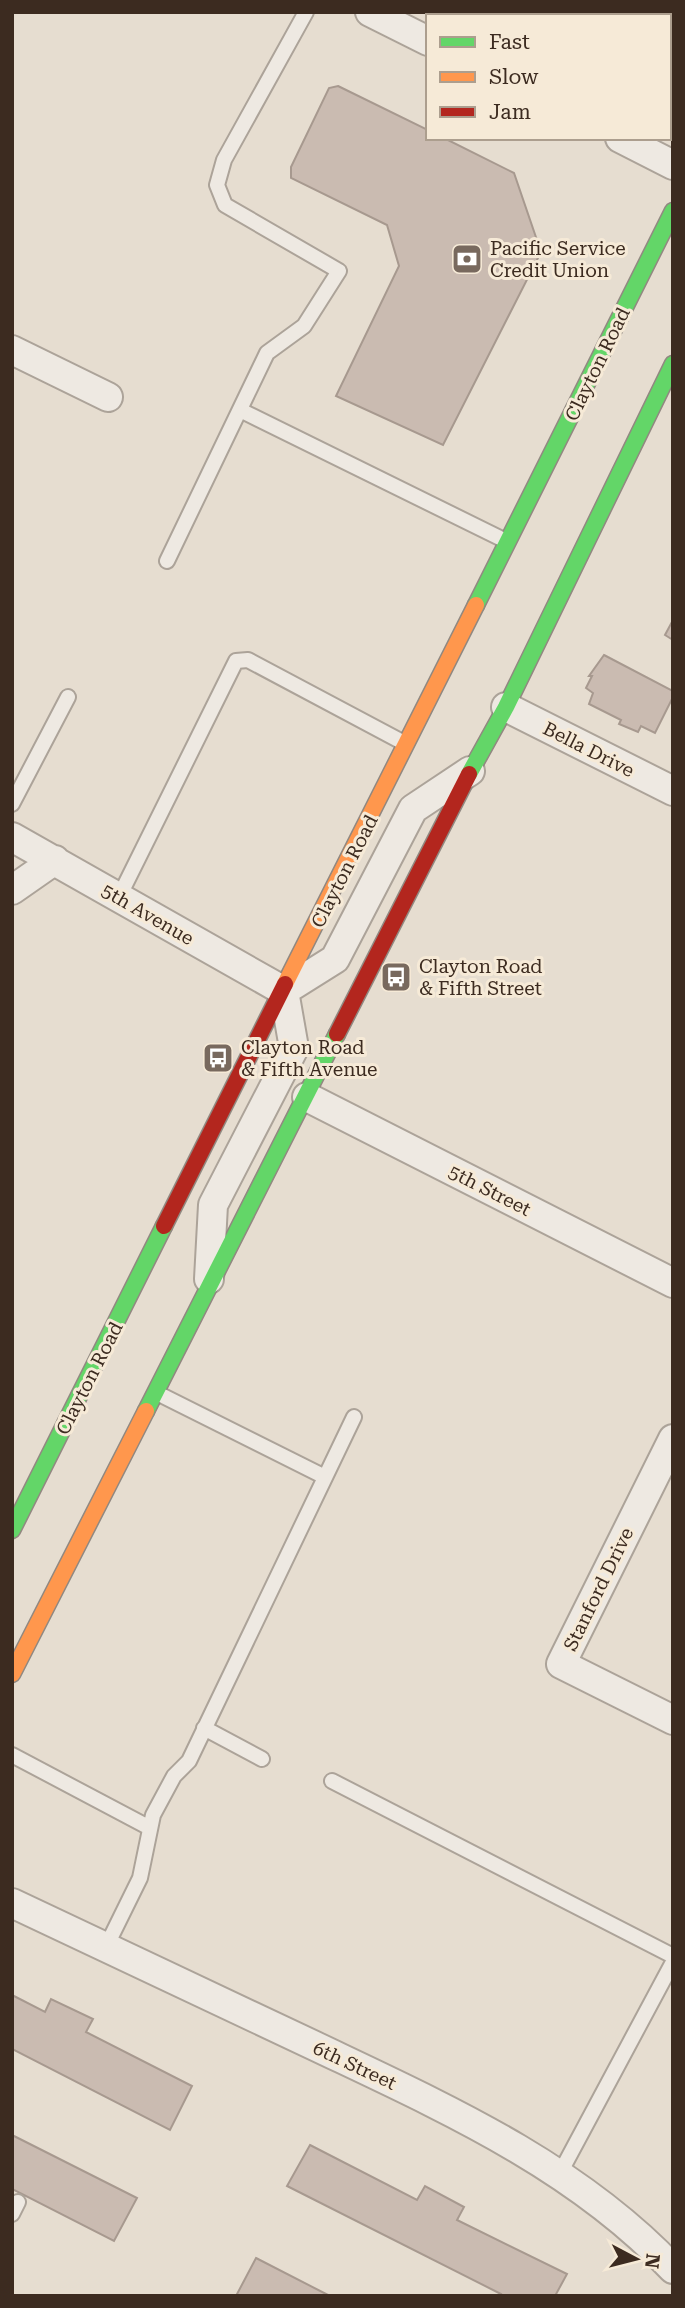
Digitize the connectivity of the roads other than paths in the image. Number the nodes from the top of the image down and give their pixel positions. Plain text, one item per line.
1 (306, 12) edge
2 (370, 12) edge
3 (426, 40) edge
4 (624, 140) edge
5 (673, 165) edge
6 (673, 211) edge
7 (12, 350) edge
8 (673, 364) edge
9 (108, 397) dead end
10 (240, 410) junction
11 (508, 542) junction
12 (167, 561) dead end
13 (68, 697) dead end
14 (506, 707) junction
15 (407, 745) junction
16 (471, 771) junction
17 (673, 791) edge
18 (12, 804) edge
19 (12, 837) edge
20 (55, 860) junction
21 (12, 890) edge
22 (119, 897) junction
23 (284, 991) junction
24 (307, 1097) junction
25 (673, 1283) edge
26 (208, 1290) junction
27 (156, 1392) junction
28 (354, 1417) dead end
29 (673, 1439) edge
30 (325, 1476) junction
31 (12, 1530) edge
32 (12, 1674) edge
33 (673, 1720) edge
34 (204, 1728) junction
35 (12, 1755) edge
36 (262, 1759) dead end
37 (332, 1781) dead end
38 (150, 1828) junction
39 (12, 1903) edge
40 (106, 1947) junction
41 (673, 1956) edge
42 (673, 1962) edge
43 (559, 2175) junction
44 (673, 2269) edge

1 - 10 lane
2 - 3 street
4 - 5 street
6 - 11 main road, Clayton Road
7 - 9 street
8 - 14 main road
10 - 11 lane
10 - 12 lane
11 - 15 main road, Clayton Road
13 - 18 lane
14 - 16 main road
14 - 17 street, Bella Drive
15 - 22 lane
15 - 23 main road, Clayton Road
16 - 23 street
16 - 24 main road
19 - 20 street, 5th Avenue
20 - 21 street
20 - 22 street, 5th Avenue
22 - 23 street, 5th Avenue
23 - 26 street
23 - 31 main road, Clayton Road
24 - 25 street, 5th Street
24 - 26 main road
26 - 27 main road
27 - 30 lane
27 - 32 main road
28 - 30 lane
29 - 33 street, Stanford Drive
30 - 34 lane
34 - 36 lane
34 - 38 lane
35 - 38 lane
37 - 41 lane
38 - 40 lane
39 - 40 street, 6th Street
40 - 43 street, 6th Street
42 - 43 lane
43 - 44 street, 6th Street

